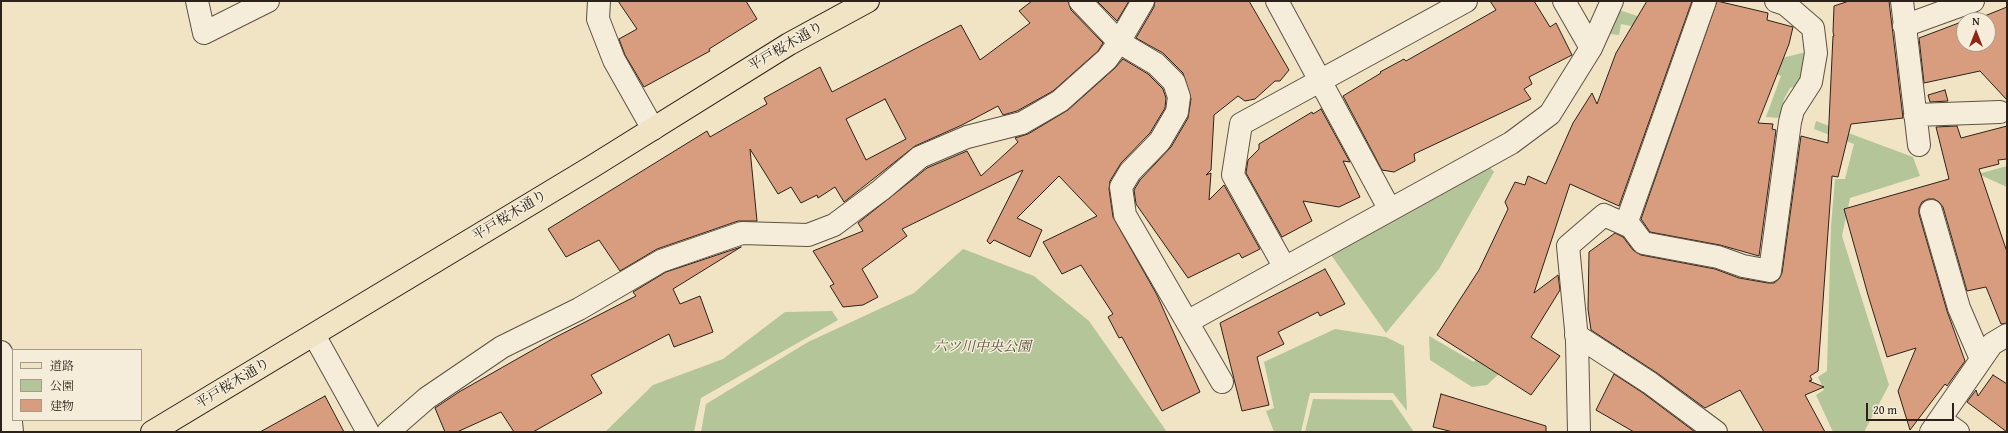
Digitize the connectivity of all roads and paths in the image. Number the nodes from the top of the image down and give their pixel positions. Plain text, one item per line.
1 (197, 1) edge
2 (268, 1) edge
3 (599, 1) edge
4 (868, 1) edge
5 (1080, 1) edge
6 (1143, 1) edge
7 (1277, 1) edge
8 (1466, 1) edge
9 (1564, 1) edge
10 (1612, 1) edge
11 (1705, 1) edge
12 (1902, 1) edge
13 (1973, 1) edge
14 (1782, 2) edge
15 (1904, 26) junction
16 (1120, 42) junction
17 (1591, 48) junction
18 (1320, 81) junction
19 (2000, 112) dead end
20 (1915, 115) junction
21 (653, 129) junction
22 (1919, 145) dead end
23 (1390, 210) junction
24 (1931, 211) dead end
25 (1626, 224) junction
26 (1285, 268) junction
27 (1187, 322) junction
28 (314, 335) junction
29 (1576, 335) junction
30 (2007, 335) edge
31 (1, 352) edge
32 (1982, 359) junction
33 (1222, 382) dead end
34 (1935, 425) edge
35 (12, 432) edge
36 (152, 432) edge
37 (368, 432) edge
38 (388, 432) edge
39 (1579, 432) edge
40 (1716, 432) edge
41 (1958, 432) edge

1 - 2 street
3 - 21 street
4 - 21 main road, 平戸桜木通り
5 - 16 street
6 - 16 street
7 - 18 street
8 - 18 street
9 - 17 street
10 - 17 street
11 - 25 street
12 - 15 street
13 - 15 street
14 - 25 street
15 - 20 street
16 - 27 street
16 - 38 street
17 - 23 street
18 - 23 street
18 - 26 street
19 - 20 street
20 - 22 street
21 - 28 main road, 平戸桜木通り
23 - 26 street
24 - 32 street
25 - 29 street
26 - 27 street
27 - 33 street
28 - 36 main road, 平戸桜木通り
28 - 37 street
29 - 39 street
29 - 40 street
30 - 32 street
31 - 35 street
32 - 34 street
34 - 41 street

